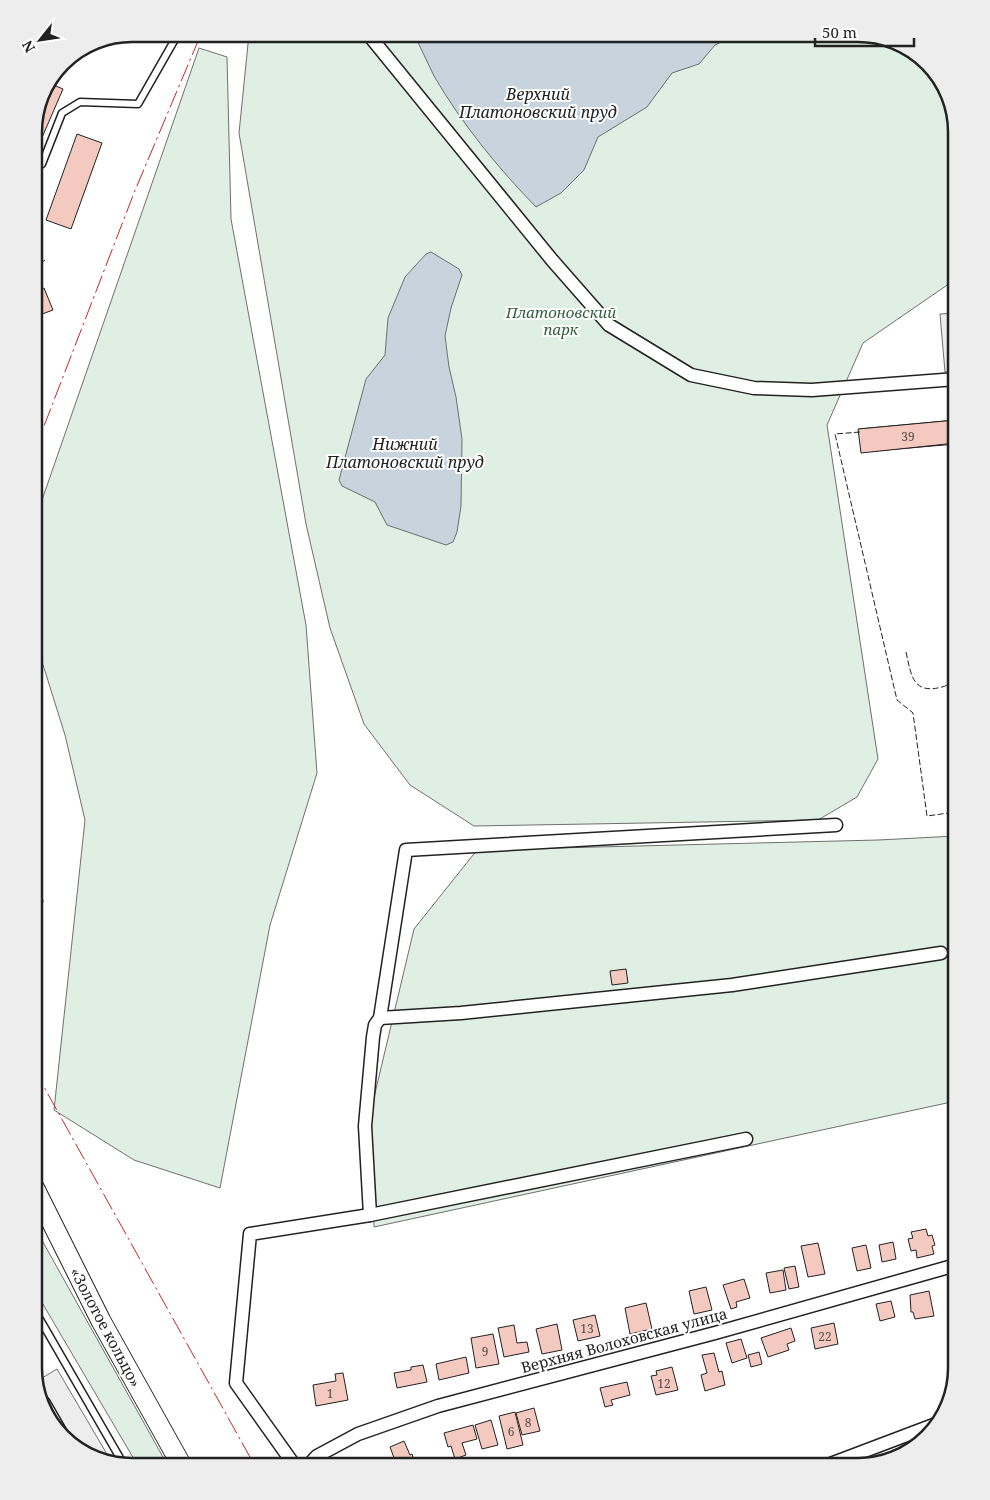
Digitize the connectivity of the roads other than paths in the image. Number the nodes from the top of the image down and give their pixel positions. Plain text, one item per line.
1 (173, 42) edge
2 (375, 42) edge
3 (43, 162) edge
4 (948, 380) edge
5 (836, 825) dead end
6 (941, 953) dead end
7 (380, 1018) junction
8 (746, 1139) dead end
9 (42, 1203) edge
10 (370, 1215) junction
11 (948, 1267) edge
12 (42, 1323) edge
13 (923, 1429) edge
14 (119, 1456) edge
15 (177, 1457) edge
16 (289, 1457) edge
17 (317, 1457) edge
18 (846, 1458) edge

1 - 3 lane
2 - 4 street
5 - 7 street
6 - 7 street
7 - 10 street
8 - 10 street
9 - 15 main road, «Золотое кольцо»
10 - 16 street
11 - 17 street, Верхняя Волоховская улица
12 - 14 lane
13 - 18 street

